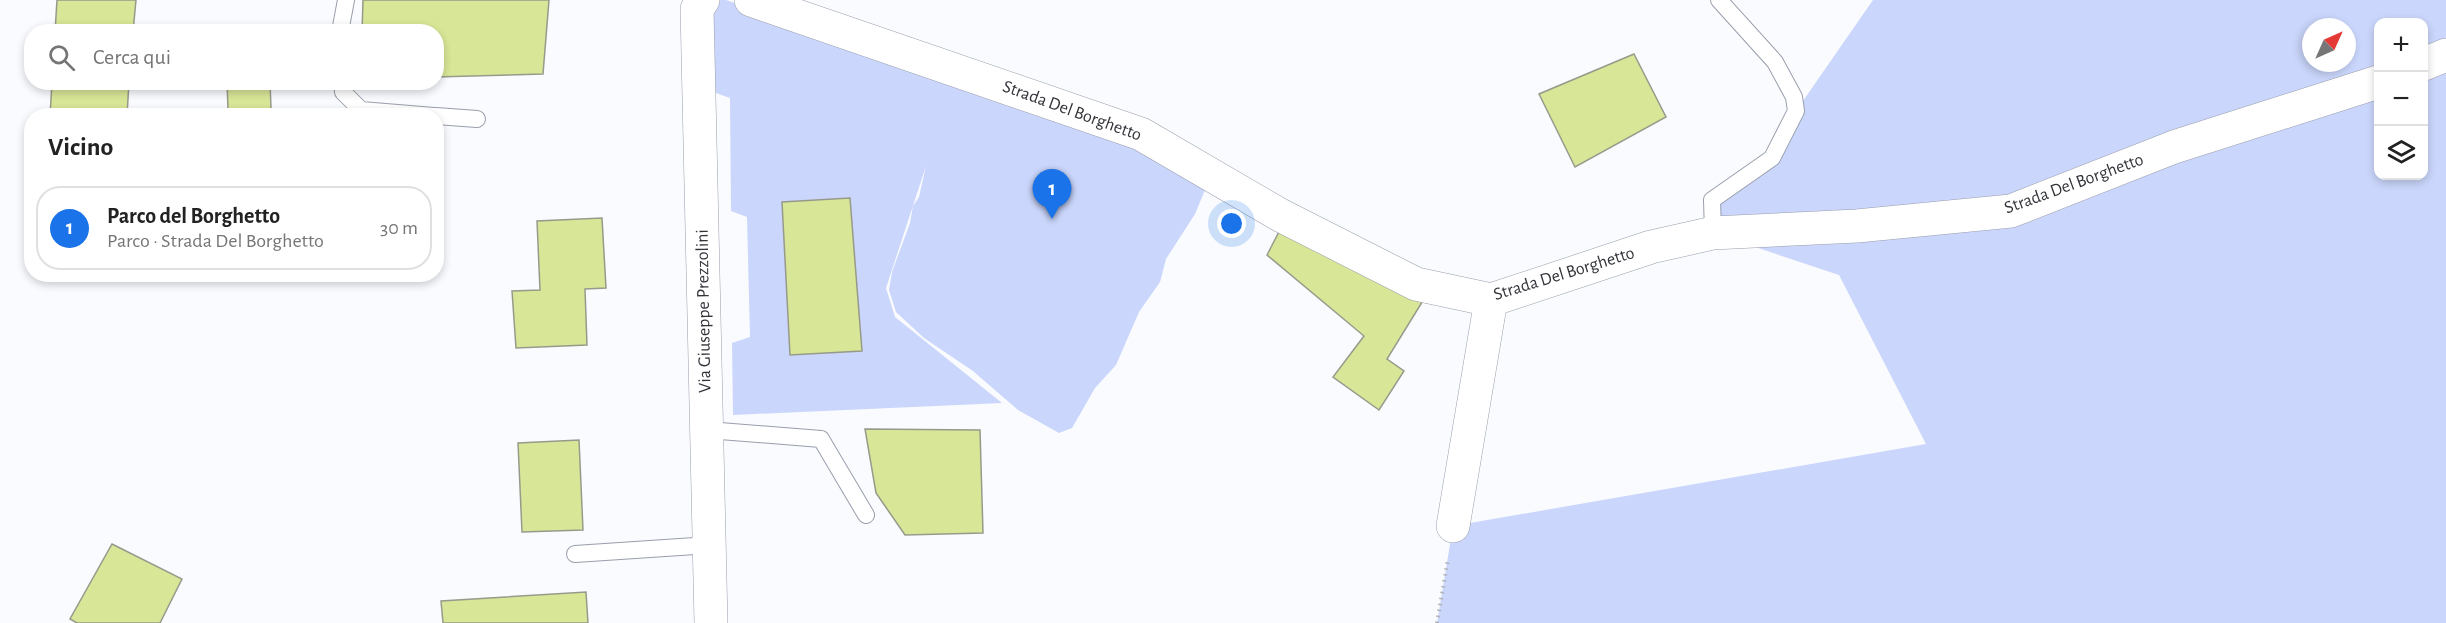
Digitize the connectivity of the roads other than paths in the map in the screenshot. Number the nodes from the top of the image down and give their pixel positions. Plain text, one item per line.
1 (346, 0) edge
2 (703, 0) edge
3 (751, 0) edge
4 (1719, 0) edge
5 (342, 24) edge
6 (2446, 55) edge
7 (2428, 62) edge
8 (2374, 84) edge
9 (343, 90) edge
10 (359, 108) edge
11 (444, 117) edge
12 (477, 119) dead end
13 (1713, 233) junction
14 (1491, 300) junction
15 (707, 430) junction
16 (866, 515) dead end
17 (1453, 526) road end
18 (710, 545) junction
19 (575, 554) dead end
20 (711, 623) edge

1 - 5 lane
2 - 15 street, Via Giuseppe Prezzolini
3 - 14 street, Strada Del Borghetto
4 - 13 lane
6 - 7 street
8 - 13 street, Strada Del Borghetto
9 - 10 lane
11 - 12 lane
13 - 14 street, Strada Del Borghetto
14 - 17 street
15 - 16 lane
15 - 18 street, Via Giuseppe Prezzolini
18 - 19 lane
18 - 20 street, Via Giuseppe Prezzolini

